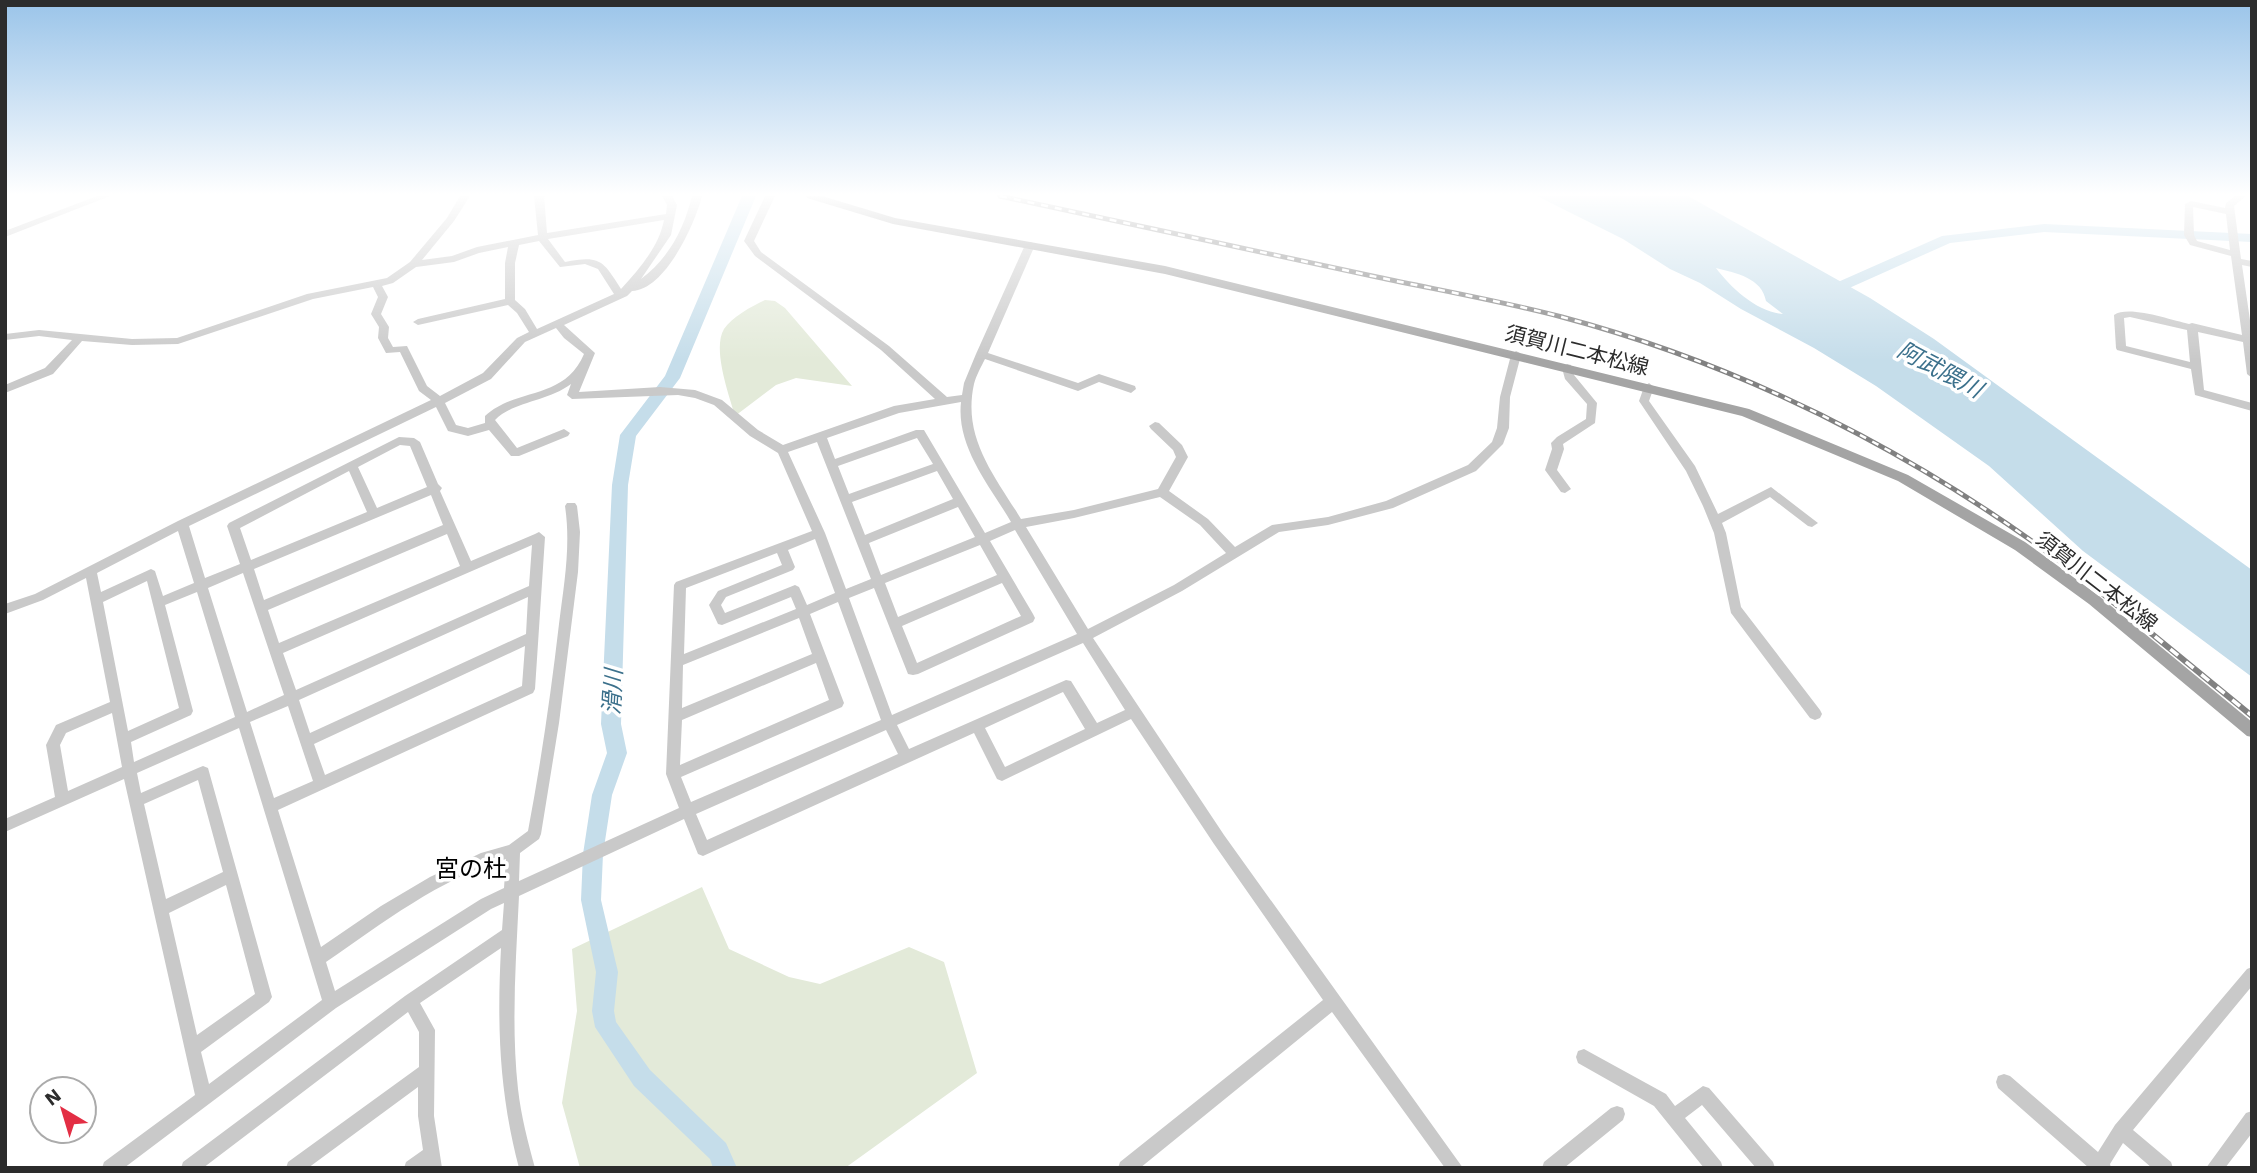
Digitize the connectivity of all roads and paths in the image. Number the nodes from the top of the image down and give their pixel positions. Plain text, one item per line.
1 (424, 251) edge
2 (475, 251) edge
3 (511, 251) edge
4 (552, 251) edge
5 (657, 251) edge
6 (673, 251) edge
7 (755, 251) edge
8 (1027, 251) edge
9 (1061, 251) edge
10 (2217, 251) edge
11 (2235, 251) edge
12 (2236, 257) junction
13 (413, 264) junction
14 (2252, 264) edge
15 (377, 285) junction
16 (621, 295) junction
17 (510, 301) junction
18 (418, 322) dead end
19 (558, 323) junction
20 (2192, 326) junction
21 (535, 334) junction
22 (5, 337) edge
23 (79, 338) junction
24 (2250, 340) edge
25 (981, 354) junction
26 (1516, 355) junction
27 (1567, 368) junction
28 (2196, 368) junction
29 (583, 370) junction
30 (2252, 374) edge
31 (1648, 387) junction
32 (5, 389) edge
33 (1131, 389) dead end
34 (669, 392) joint
35 (966, 398) junction
36 (438, 400) junction
37 (943, 400) junction
38 (2252, 407) edge
39 (491, 425) junction
40 (1155, 426) dead end
41 (564, 433) dead end
42 (820, 435) junction
43 (782, 450) junction
44 (832, 464) junction
45 (352, 465) junction
46 (940, 467) junction
47 (436, 488) junction
48 (1565, 489) dead end
49 (1162, 492) junction
50 (845, 500) junction
51 (960, 501) junction
52 (571, 506) dead end
53 (374, 514) junction
54 (1715, 520) junction
55 (1812, 523) dead end
56 (182, 524) junction
57 (1019, 524) junction
58 (451, 527) junction
59 (819, 533) junction
60 (983, 539) junction
61 (862, 541) junction
62 (781, 548) junction
63 (1232, 552) junction
64 (248, 566) junction
65 (467, 568) junction
66 (91, 571) junction
67 (1005, 577) junction
68 (878, 582) junction
69 (203, 585) junction
70 (535, 589) junction
71 (841, 597) junction
72 (97, 599) junction
73 (158, 603) junction
74 (261, 607) junction
75 (5, 609) edge
76 (804, 612) junction
77 (894, 624) junction
78 (1085, 636) junction
79 (532, 637) junction
80 (275, 651) junction
81 (820, 656) junction
82 (678, 662) junction
83 (290, 698) junction
84 (117, 705) junction
85 (1134, 712) junction
86 (1815, 714) dead end
87 (676, 716) junction
88 (243, 720) junction
89 (888, 722) junction
90 (978, 727) junction
91 (1094, 731) junction
92 (2252, 731) edge
93 (124, 739) junction
94 (306, 741) junction
95 (907, 758) junction
96 (130, 769) junction
97 (673, 774) junction
98 (321, 784) junction
99 (63, 800) junction
100 (137, 801) junction
101 (270, 807) junction
102 (689, 810) junction
103 (5, 827) edge
104 (513, 850) junction
105 (231, 875) junction
106 (512, 891) junction
107 (161, 909) junction
108 (508, 935) junction
109 (317, 959) junction
110 (2252, 975) edge
111 (410, 1001) junction
112 (1332, 1002) junction
113 (331, 1003) junction
114 (193, 1048) junction
115 (1584, 1057) dead end
116 (427, 1071) junction
117 (2004, 1082) dead end
118 (204, 1099) junction
119 (1616, 1114) dead end
120 (1674, 1117) junction
121 (2252, 1119) edge
122 (2121, 1130) junction
123 (433, 1160) edge
124 (524, 1166) edge
125 (193, 1167) edge
126 (2100, 1167) edge
127 (110, 1168) edge
128 (294, 1168) edge
129 (412, 1168) edge
130 (1126, 1168) edge
131 (1455, 1168) edge
132 (1550, 1168) edge
133 (1715, 1168) edge
134 (1767, 1168) edge
135 (2165, 1168) edge
136 (2214, 1168) edge

1 - 13 street
2 - 13 street
3 - 17 street
4 - 16 street
5 - 16 street
6 - 16 street
7 - 37 street
8 - 25 street
9 - 26 main road, 須賀川二本松線
10 - 12 street
11 - 12 street
12 - 14 street
12 - 24 street
13 - 15 street
15 - 23 street
15 - 36 street
16 - 19 street
17 - 18 street
17 - 21 street
19 - 21 street
19 - 29 street
20 - 24 street
20 - 28 street
20 - 28 street
21 - 36 street
22 - 23 street
23 - 32 street
24 - 30 street
25 - 33 street
25 - 35 street
26 - 27 main road, 須賀川二本松線
26 - 63 street
27 - 31 main road, 須賀川二本松線
27 - 48 street
28 - 38 street
29 - 34 street
29 - 39 street
31 - 54 street
31 - 92 main road, 須賀川二本松線
34 - 43 street
35 - 37 street
35 - 57 street
36 - 39 street
36 - 56 street
37 - 42 street
39 - 41 street
40 - 49 street
42 - 43 street
42 - 44 street
43 - 59 street
44 - 46 street
44 - 50 street
45 - 47 street
45 - 53 street
45 - 64 street
46 - 50 street
46 - 51 street
47 - 53 street
47 - 58 street
49 - 57 street
49 - 63 street
50 - 61 street
51 - 60 street
51 - 61 street
52 - 104 street
53 - 64 street
54 - 55 street
54 - 86 street
56 - 66 street
56 - 69 street
57 - 60 street
57 - 78 street
58 - 65 street
58 - 74 street
59 - 62 street
59 - 71 street
60 - 67 street
60 - 68 street
61 - 68 street
62 - 76 street
62 - 82 street
63 - 78 street
64 - 69 street
64 - 74 street
65 - 70 street
65 - 80 street
66 - 72 street
66 - 75 street
67 - 77 street
67 - 77 street
68 - 71 street
68 - 77 street
69 - 73 street
69 - 88 street
70 - 79 street
70 - 83 street
71 - 76 street
71 - 89 street
72 - 73 street
72 - 84 street
73 - 93 street
74 - 80 street
76 - 81 street
76 - 82 street
78 - 85 street
78 - 89 street
79 - 94 street
79 - 98 street
80 - 83 street
81 - 87 street
81 - 97 street
82 - 87 street
83 - 88 street
83 - 94 street
84 - 93 street
84 - 99 street
85 - 91 street
85 - 112 street
87 - 97 street
88 - 96 street
88 - 101 street
89 - 95 street
89 - 102 street
90 - 91 street
90 - 91 street
90 - 95 street
93 - 96 street
94 - 98 street
95 - 102 street
96 - 99 street
96 - 100 street
97 - 102 street
98 - 101 street
99 - 103 street
100 - 105 street
100 - 107 street
101 - 109 street
102 - 106 street
104 - 106 street
104 - 109 street
105 - 107 street
105 - 114 street
106 - 108 street
106 - 113 street
107 - 114 street
108 - 111 street
108 - 124 street
109 - 113 street
110 - 122 street
111 - 116 street
111 - 125 street
112 - 130 street
112 - 131 street
113 - 118 street
114 - 118 street
115 - 120 street
116 - 123 street
116 - 128 street
117 - 126 street
118 - 127 street
119 - 132 street
120 - 133 street
120 - 134 street
121 - 136 street
122 - 126 street
122 - 135 street
123 - 129 street

